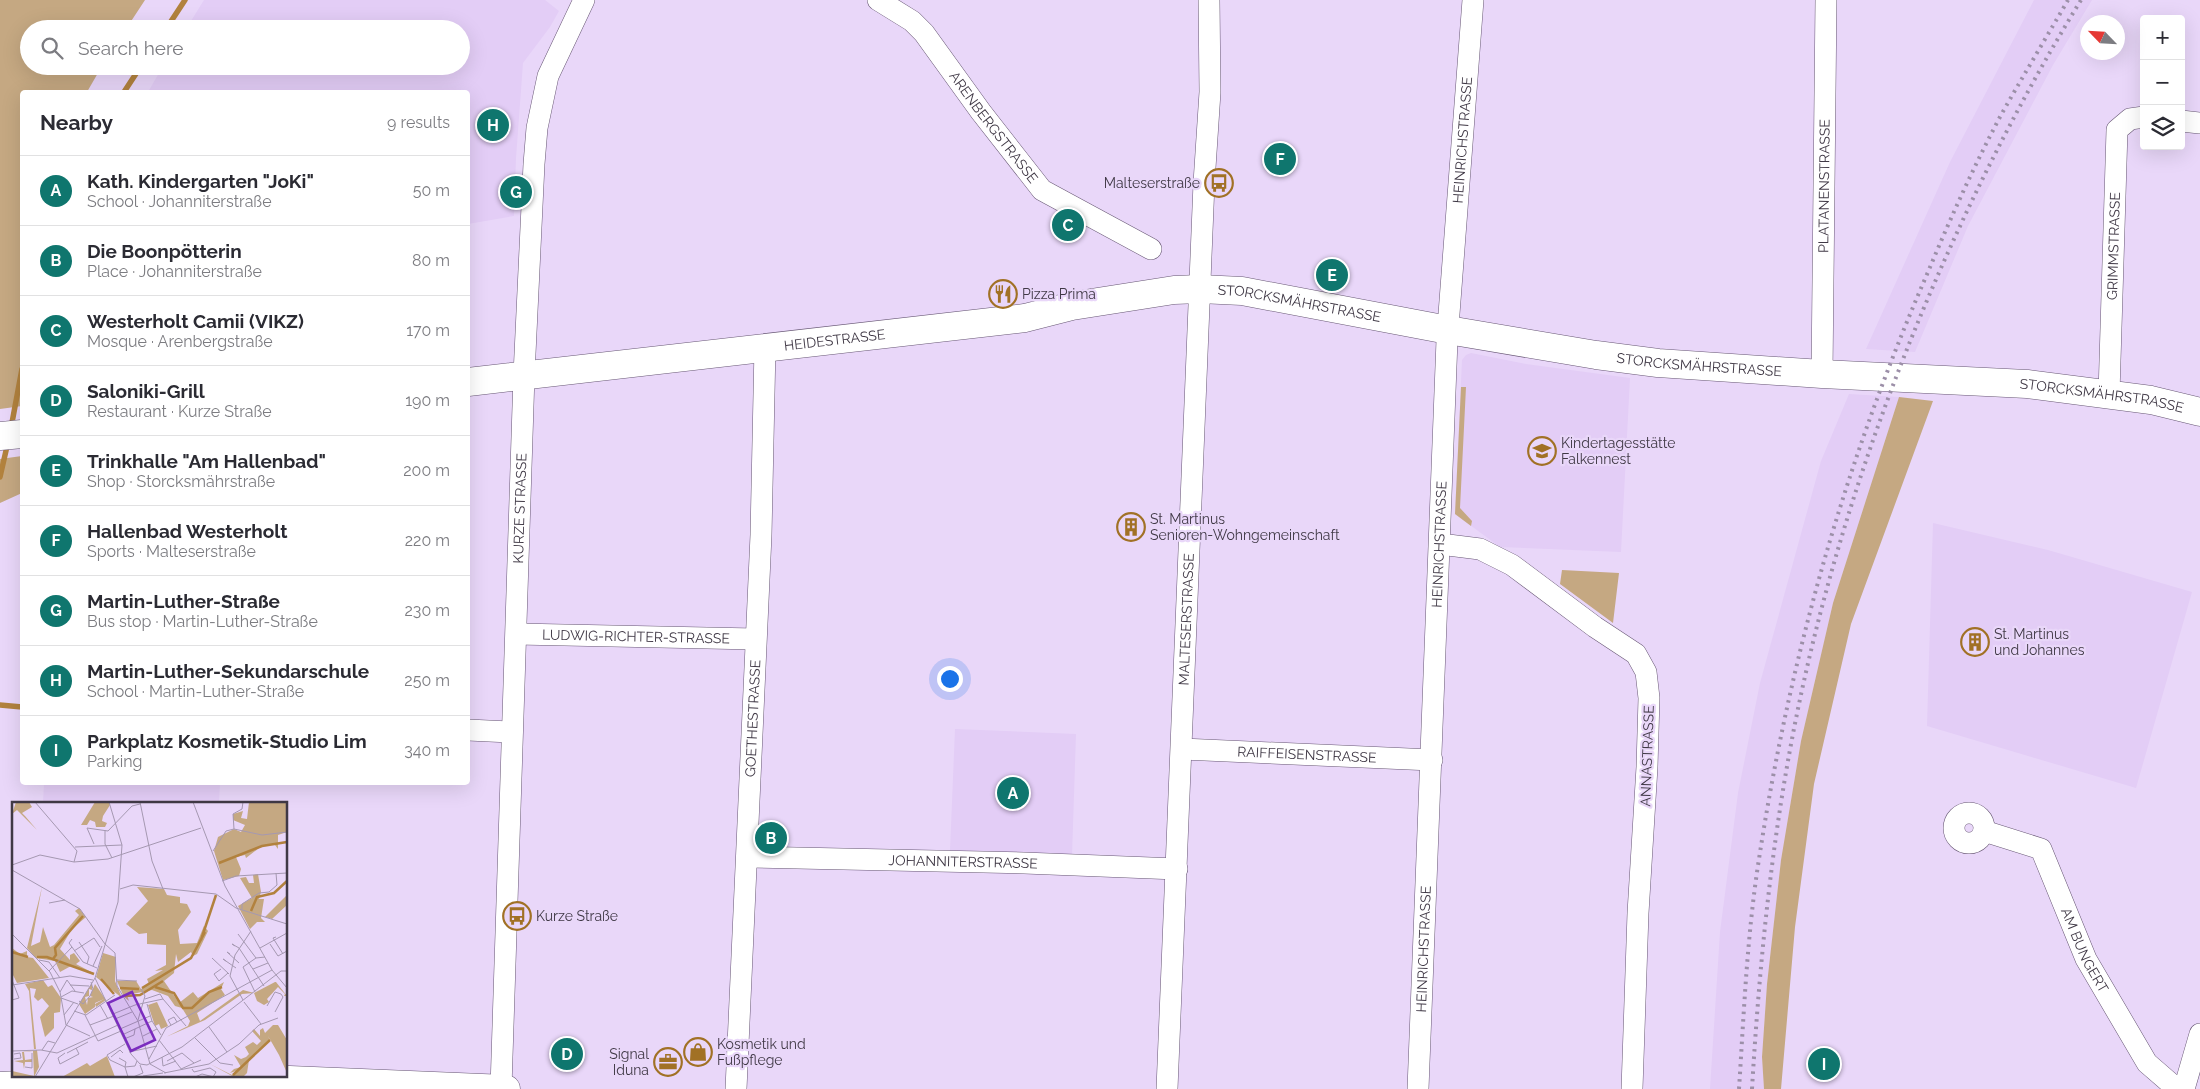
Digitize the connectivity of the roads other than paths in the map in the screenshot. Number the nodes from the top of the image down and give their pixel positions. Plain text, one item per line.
1 (584, 0) edge
2 (878, 0) edge
3 (1210, 0) edge
4 (1473, 0) edge
5 (1826, 0) edge
6 (2140, 118) edge
7 (2185, 121) edge
8 (2200, 123) edge
9 (1151, 249) dead end
10 (1200, 289) junction
11 (1448, 330) junction
12 (765, 347) junction
13 (1822, 374) junction
14 (524, 375) junction
15 (470, 382) edge
16 (2109, 394) junction
17 (2200, 412) edge
18 (1440, 544) junction
19 (517, 634) junction
20 (755, 639) junction
21 (470, 730) edge
22 (512, 732) junction
23 (1182, 749) junction
24 (1432, 760) junction
25 (1984, 832) dead end
26 (748, 857) junction
27 (1177, 869) junction
28 (2200, 1034) edge
29 (0, 1086) edge
30 (503, 1089) edge
31 (736, 1089) edge
32 (1167, 1089) edge
33 (1418, 1089) edge
34 (1632, 1089) edge
35 (2177, 1089) edge
36 (2184, 1089) edge

1 - 14 street, KURZE STRASSE
2 - 9 street, ARENBERGSTRASSE
3 - 10 street, MALTESERSTRASSE
4 - 11 street, HEINRICHSTRASSE
5 - 13 street, PLATANENSTRASSE
6 - 16 street, GRIMMSTRASSE
7 - 8 street
10 - 11 main road, STORCKSMÄHRSTRASSE
10 - 12 main road, HEIDESTRASSE
10 - 23 street, MALTESERSTRASSE
11 - 13 main road, STORCKSMÄHRSTRASSE
11 - 18 street, HEINRICHSTRASSE
12 - 14 main road, HEIDESTRASSE
12 - 20 street, GOETHESTRASSE
13 - 16 main road, STORCKSMÄHRSTRASSE
14 - 15 main road, HEIDESTRASSE
14 - 19 street, KURZE STRASSE
16 - 17 main road, STORCKSMÄHRSTRASSE
18 - 24 street, HEINRICHSTRASSE
18 - 34 street, ANNASTRASSE
19 - 20 street, LUDWIG-RICHTER-STRASSE
19 - 22 street, KURZE STRASSE
20 - 26 street, GOETHESTRASSE
21 - 22 street
22 - 30 street, KURZE STRASSE
23 - 24 street, RAIFFEISENSTRASSE
23 - 27 street, MALTESERSTRASSE
24 - 33 street, HEINRICHSTRASSE
25 - 35 street, AM BUNGERT
26 - 27 street, JOHANNITERSTRASSE
26 - 31 street, GOETHESTRASSE
27 - 32 street, MALTESERSTRASSE
28 - 36 street
29 - 30 main road

